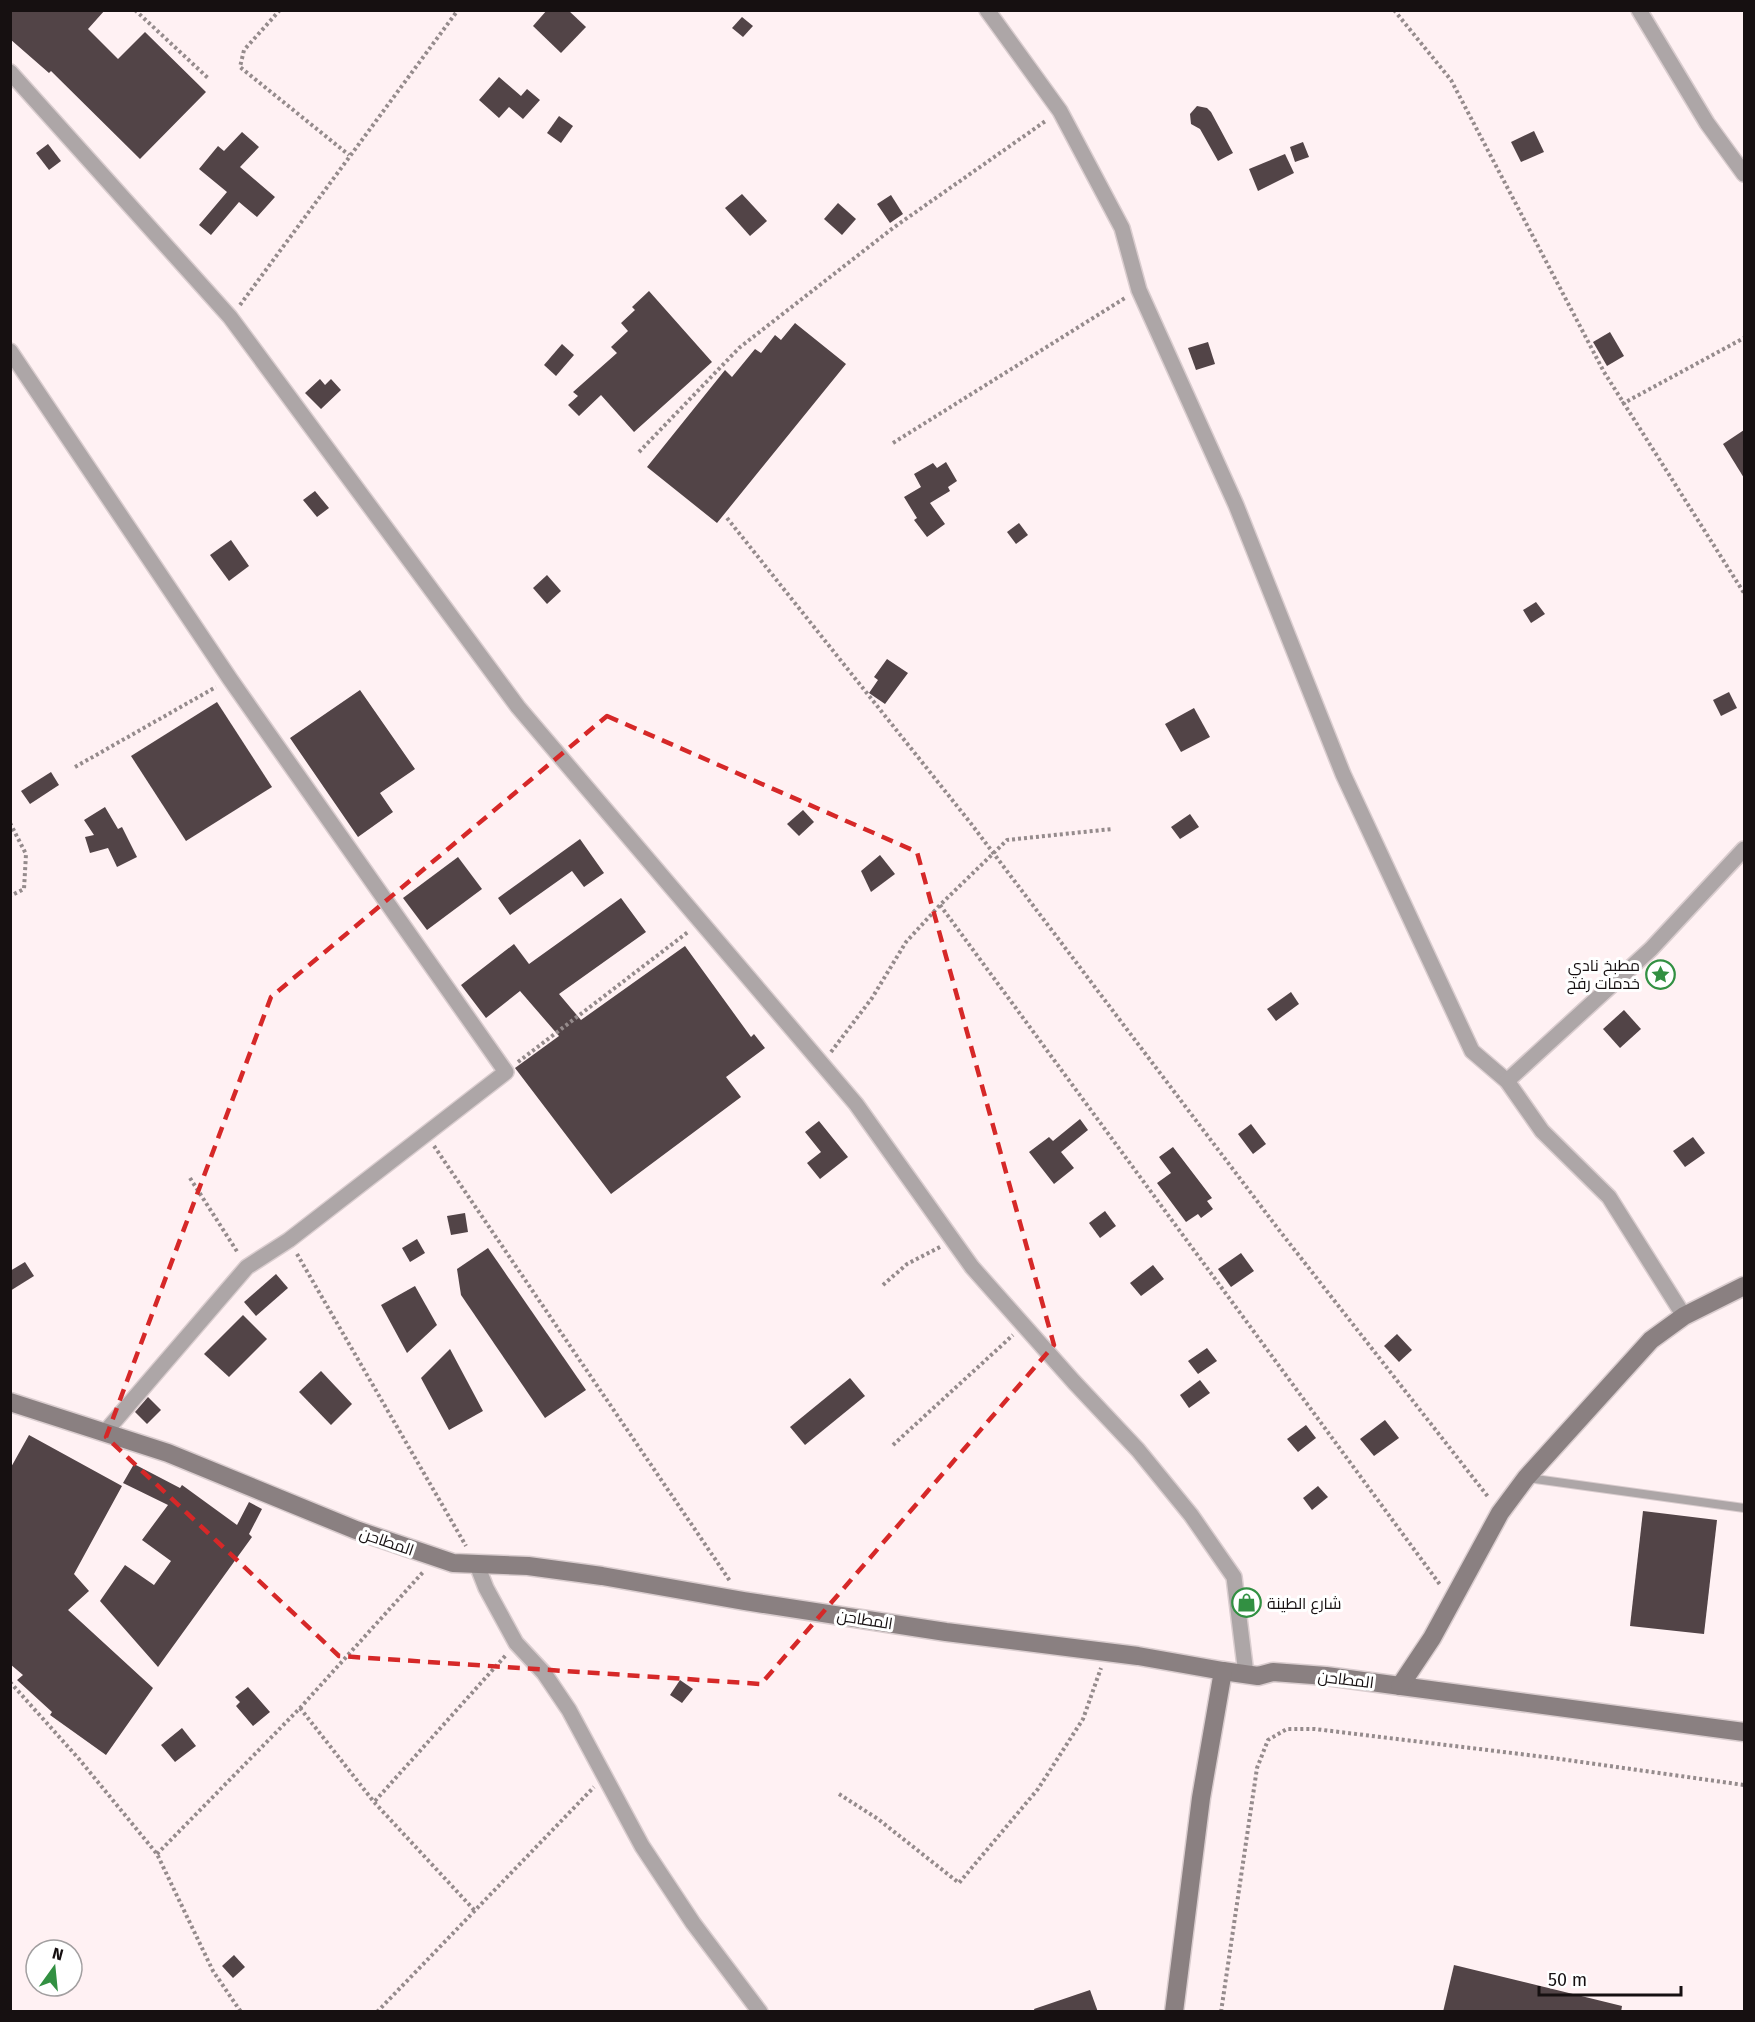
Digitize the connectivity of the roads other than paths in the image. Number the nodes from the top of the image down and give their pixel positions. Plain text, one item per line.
1 (987, 10) edge
2 (1639, 10) edge
3 (10, 72) edge
4 (1744, 174) edge
5 (10, 351) edge
6 (1744, 849) edge
7 (1507, 1081) junction
8 (1744, 1286) edge
9 (1684, 1316) junction
10 (10, 1402) edge
11 (106, 1431) junction
12 (1527, 1478) junction
13 (1744, 1508) edge
14 (477, 1565) junction
15 (1222, 1671) junction
16 (1246, 1674) junction
17 (1400, 1686) junction
18 (1744, 1732) edge
19 (760, 2012) edge
20 (1174, 2012) edge

1 - 7 street
2 - 4 street
3 - 16 street
5 - 11 street
6 - 7 street
7 - 9 street
8 - 9 main road
9 - 12 main road
10 - 11 main road, المطاحن
11 - 14 main road, المطاحن
12 - 13 lane
12 - 17 main road
14 - 15 main road, المطاحن
14 - 19 street
15 - 16 main road, المطاحن
15 - 20 main road
16 - 17 main road, المطاحن
17 - 18 main road, المطاحن

